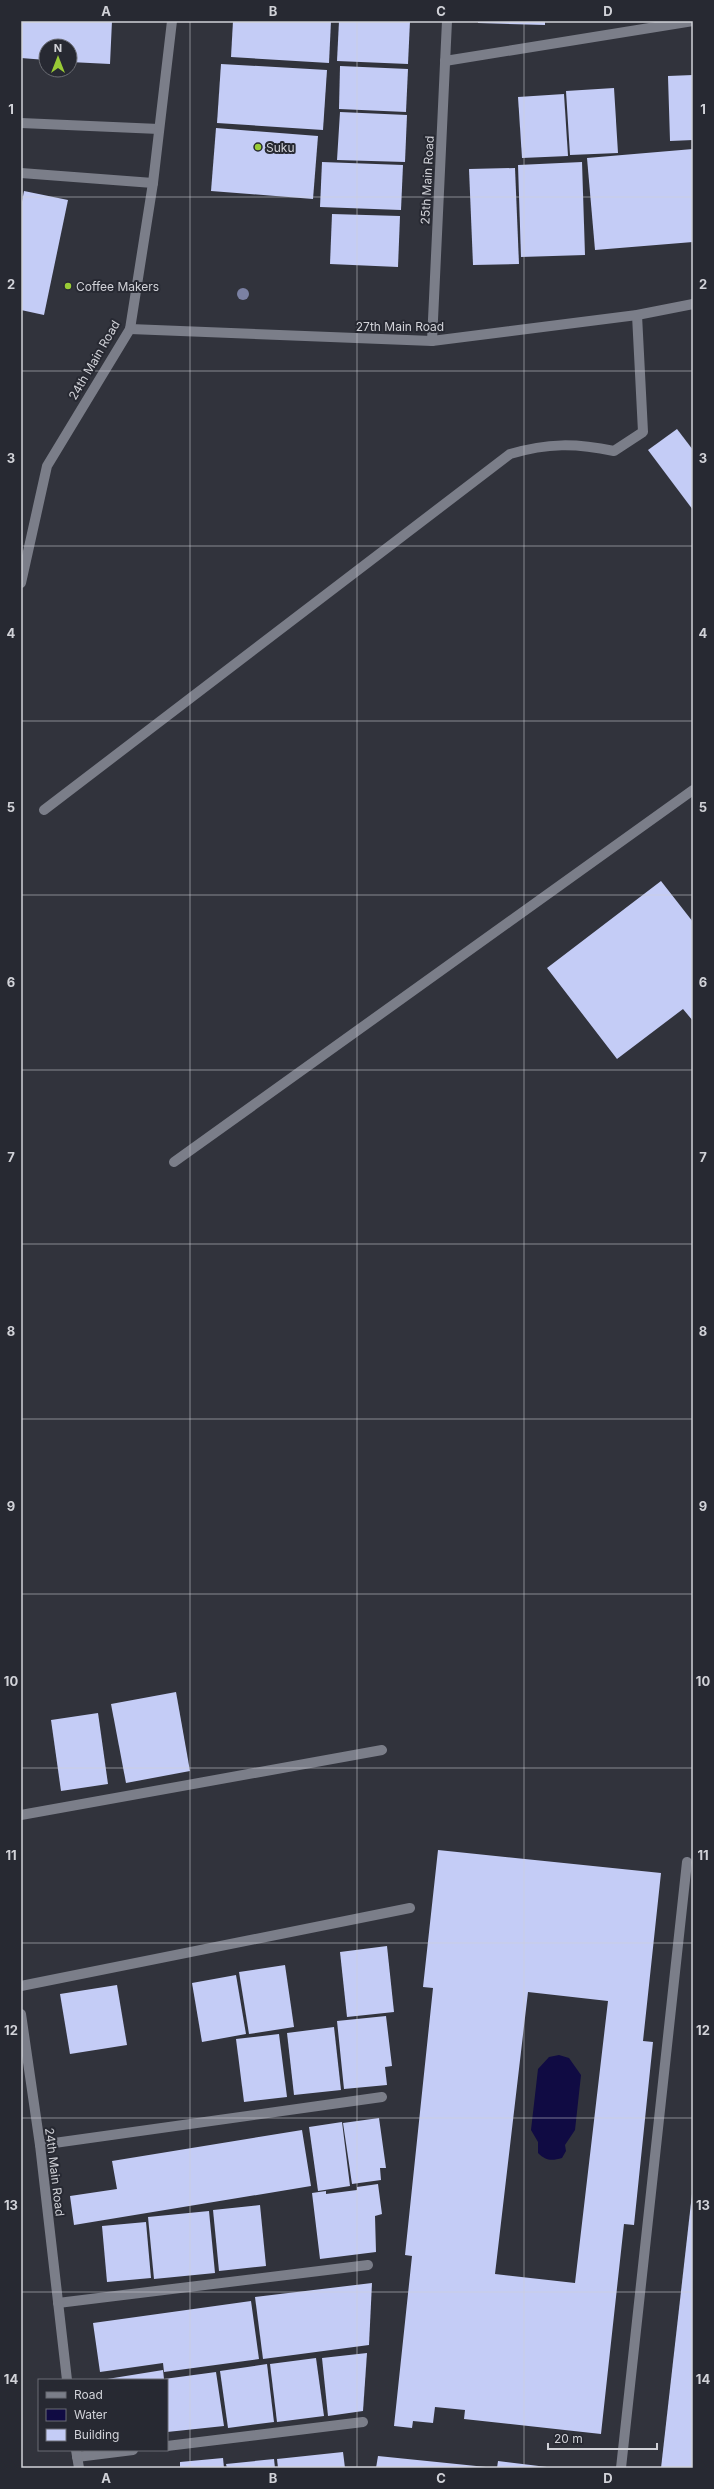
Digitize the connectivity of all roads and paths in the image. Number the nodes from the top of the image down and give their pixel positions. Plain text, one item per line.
1 (172, 21) edge
2 (447, 21) edge
3 (693, 21) edge
4 (667, 23) edge
5 (445, 61) junction
6 (21, 123) edge
7 (159, 128) junction
8 (21, 173) edge
9 (153, 182) junction
10 (693, 304) edge
11 (637, 315) junction
12 (130, 329) junction
13 (432, 341) junction
14 (21, 583) edge
15 (693, 790) edge
16 (44, 810) dead end
17 (174, 1162) dead end
18 (382, 1750) dead end
19 (21, 1815) edge
20 (687, 1862) dead end
21 (410, 1908) dead end
22 (21, 1986) edge
23 (21, 2014) edge
24 (24, 2056) edge
25 (382, 2097) dead end
26 (40, 2145) junction
27 (368, 2265) dead end
28 (58, 2303) junction
29 (67, 2379) edge
30 (363, 2422) dead end
31 (168, 2446) edge
32 (119, 2451) edge
33 (76, 2454) edge
34 (79, 2468) edge
35 (621, 2468) edge

1 - 7 street, 24th Main Road
2 - 5 street, 25th Main Road
3 - 4 street
4 - 5 street
5 - 13 street, 25th Main Road
6 - 7 street
7 - 9 street, 24th Main Road
8 - 9 street
9 - 12 street, 24th Main Road
10 - 11 street, 27th Main Road
11 - 13 street, 27th Main Road
11 - 16 street
12 - 13 street, 27th Main Road
12 - 14 street, 24th Main Road
15 - 17 street
18 - 19 street
20 - 35 street
21 - 22 street
23 - 24 street, 24th Main Road
24 - 26 street, 24th Main Road
25 - 26 street
26 - 28 street, 24th Main Road
27 - 28 street
28 - 29 street, 24th Main Road
30 - 31 street
32 - 33 street
33 - 34 street

